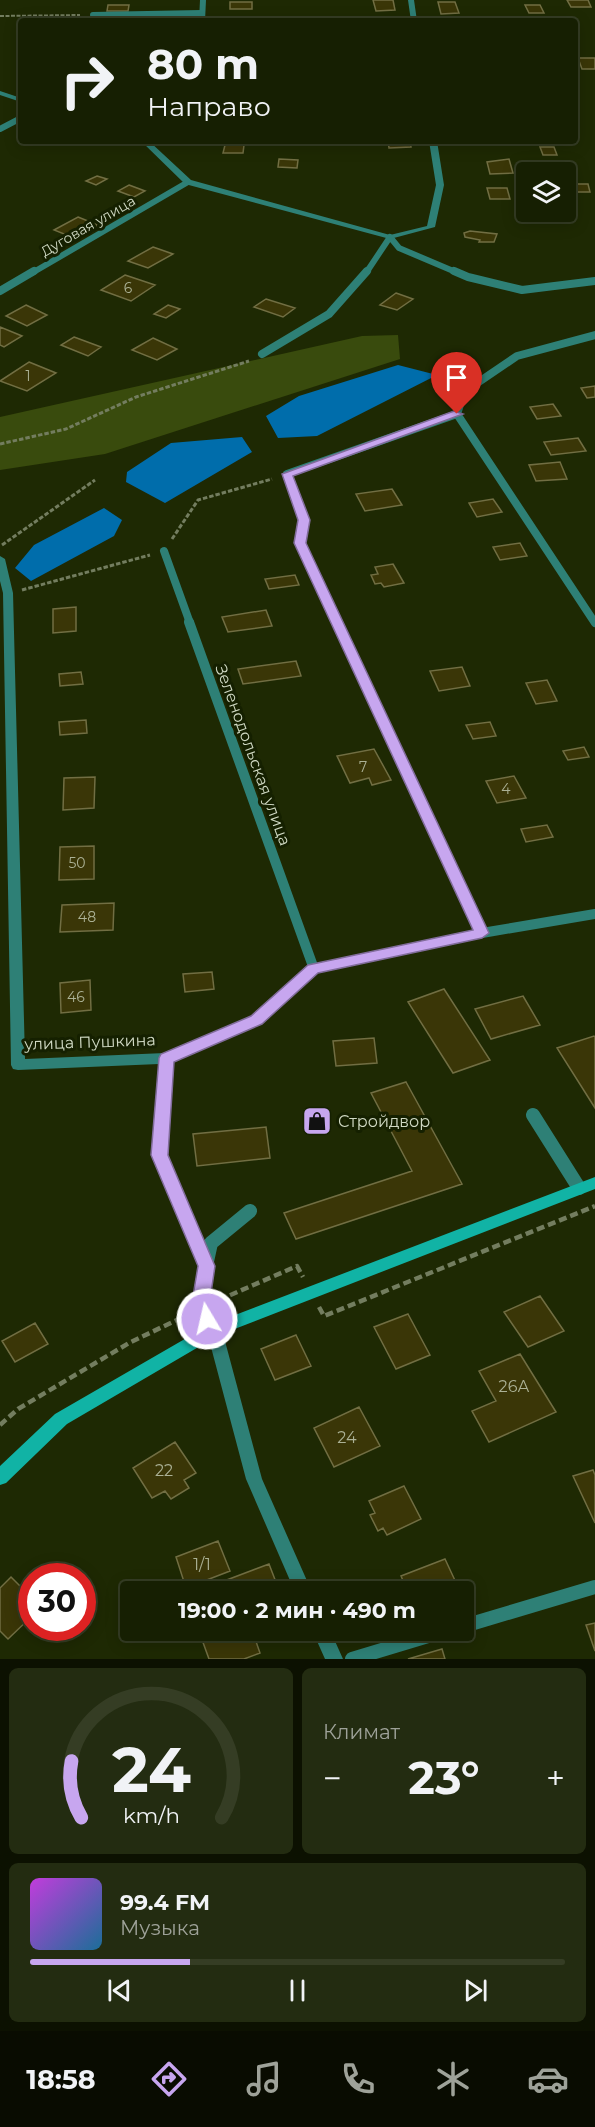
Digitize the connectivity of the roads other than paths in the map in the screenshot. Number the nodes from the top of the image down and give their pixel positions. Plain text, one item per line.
1 (203, 0) edge
2 (411, 0) edge
3 (93, 15) road end
4 (202, 17) edge
5 (414, 18) edge
6 (0, 93) edge
7 (18, 99) edge
8 (18, 120) edge
9 (0, 129) edge
10 (148, 144) edge
11 (433, 144) edge
12 (188, 182) junction
13 (390, 237) junction
14 (595, 280) edge
15 (0, 291) edge
16 (595, 334) edge
17 (262, 354) road end
18 (457, 414) junction
19 (164, 551) road end
20 (0, 559) edge
21 (595, 623) edge
22 (595, 914) edge
23 (482, 933) junction
24 (314, 969) junction
25 (166, 1058) junction
26 (533, 1115) dead end
27 (595, 1183) edge
28 (579, 1188) junction
29 (250, 1211) dead end
30 (206, 1266) junction
31 (214, 1330) junction
32 (0, 1477) edge
33 (299, 1581) edge
34 (595, 1587) edge
35 (474, 1623) edge
36 (326, 1641) edge
37 (411, 1641) edge
38 (334, 1659) edge
39 (351, 1659) edge

1 - 4 street
2 - 5 street
3 - 4 lane
6 - 7 street
8 - 9 lane
10 - 12 street
11 - 13 street
12 - 13 street
12 - 15 lane, Дуговая улица
13 - 14 lane
13 - 17 lane
16 - 18 lane
18 - 21 lane
18 - 23 lane
19 - 24 lane, Зеленодольская улица
20 - 25 street, улица Пушкина
22 - 23 lane
23 - 24 street
24 - 25 street
25 - 30 street, улица Пушкина
26 - 28 lane
27 - 28 main road
28 - 31 main road
29 - 30 lane
30 - 31 street
31 - 32 main road
31 - 33 street
34 - 35 lane
36 - 38 street
37 - 39 lane

